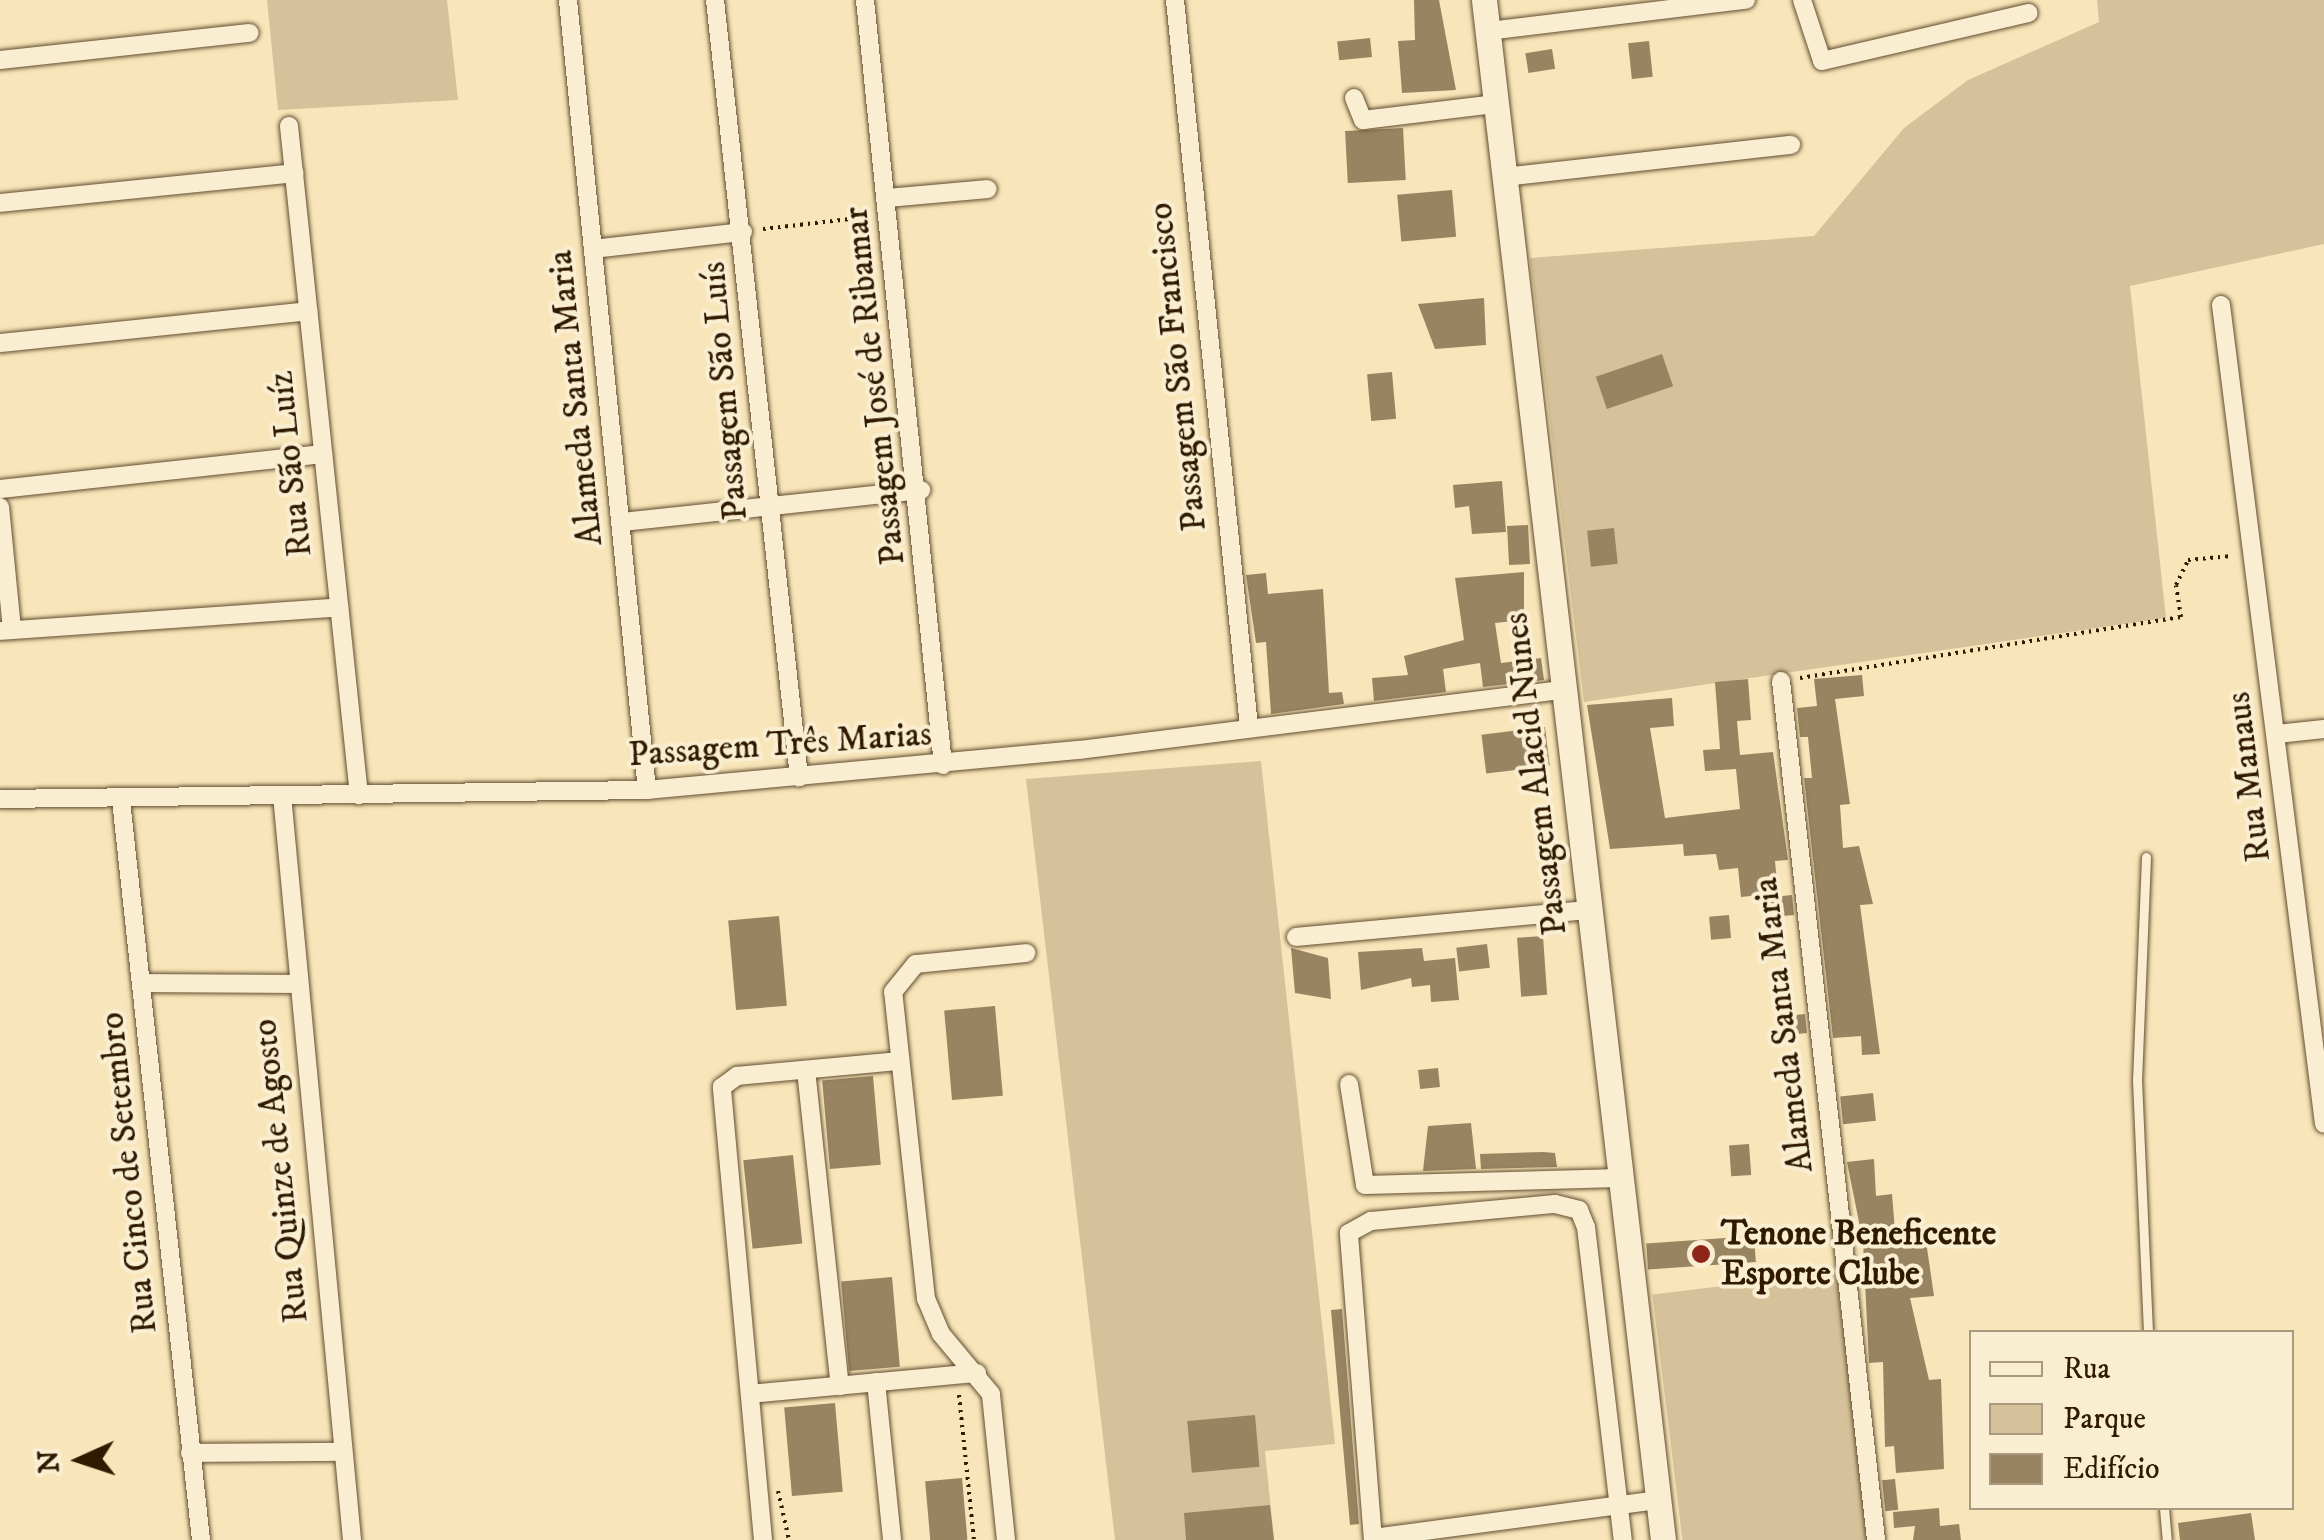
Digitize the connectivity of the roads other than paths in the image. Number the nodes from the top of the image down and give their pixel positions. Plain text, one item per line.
1 (568, 0) edge
2 (715, 0) edge
3 (865, 0) edge
4 (1175, 0) edge
5 (1484, 0) edge
6 (1746, 0) edge
7 (1802, 0) edge
8 (2028, 13) dead end
9 (1488, 32) junction
10 (250, 33) dead end
11 (0, 60) edge
12 (1354, 98) dead end
13 (1496, 104) junction
14 (289, 126) dead end
15 (1791, 145) dead end
16 (294, 173) junction
17 (1504, 177) junction
18 (988, 189) dead end
19 (0, 204) edge
20 (889, 206) junction
21 (743, 232) junction
22 (594, 249) junction
23 (2221, 304) dead end
24 (308, 311) junction
25 (0, 343) edge
26 (322, 454) junction
27 (0, 489) edge
28 (921, 490) junction
29 (768, 507) junction
30 (0, 508) edge
31 (622, 522) junction
32 (339, 607) junction
33 (6, 630) edge
34 (1780, 681) road end
35 (1561, 690) junction
36 (1249, 727) junction
37 (2324, 729) edge
38 (2277, 734) junction
39 (943, 765) junction
40 (800, 777) junction
41 (647, 790) junction
42 (359, 794) junction
43 (282, 795) junction
44 (0, 799) edge
45 (121, 800) junction
46 (2146, 857) dead end
47 (1587, 910) junction
48 (1296, 938) dead end
49 (1026, 953) dead end
50 (142, 983) junction
51 (294, 984) junction
52 (899, 1061) junction
53 (806, 1070) junction
54 (2322, 1076) edge
55 (1349, 1084) dead end
56 (2324, 1124) edge
57 (1620, 1178) junction
58 (2148, 1330) edge
59 (977, 1373) junction
60 (876, 1382) junction
61 (840, 1386) junction
62 (750, 1394) junction
63 (190, 1452) junction
64 (343, 1452) junction
65 (1656, 1500) junction
66 (1618, 1506) junction
67 (2164, 1510) edge
68 (1373, 1539) edge
69 (200, 1540) edge
70 (352, 1540) edge
71 (763, 1540) edge
72 (892, 1540) edge
73 (1006, 1540) edge
74 (1623, 1540) edge
75 (1663, 1540) edge
76 (1876, 1540) edge
77 (2167, 1540) edge

1 - 22 street, Alameda Santa Maria
2 - 21 street, Passagem São Luís
3 - 20 street, Passagem José de Ribamar
4 - 36 street, Passagem São Francisco
5 - 9 main road, Passagem Alacid Nunes
6 - 9 street
7 - 8 street
9 - 13 main road, Passagem Alacid Nunes
10 - 11 street
12 - 13 street
13 - 17 main road, Passagem Alacid Nunes
14 - 16 street, Rua São Luíz
15 - 17 street
16 - 19 street
16 - 24 street, Rua São Luíz
17 - 35 main road, Passagem Alacid Nunes
18 - 20 street
20 - 28 street, Passagem José de Ribamar
21 - 22 street
21 - 29 street, Passagem São Luís
22 - 31 street, Alameda Santa Maria
23 - 38 street, Rua Manaus
24 - 25 street
24 - 26 street, Rua São Luíz
26 - 27 street
26 - 32 street, Rua São Luíz
28 - 29 street
28 - 39 street, Passagem José de Ribamar
29 - 31 street
29 - 40 street, Passagem São Luís
30 - 33 street
31 - 41 street, Alameda Santa Maria
32 - 33 street
32 - 42 street, Rua São Luíz
34 - 76 street, Alameda Santa Maria
35 - 36 street, Passagem Três Marias
35 - 47 main road, Passagem Alacid Nunes
36 - 39 street, Passagem Três Marias
37 - 38 street
38 - 54 street, Rua Manaus
39 - 40 street, Passagem Três Marias
40 - 41 street, Passagem Três Marias
41 - 42 street, Passagem Três Marias
42 - 43 street, Passagem Três Marias
43 - 45 street, Passagem Três Marias
43 - 51 street, Rua Quinze de Agosto
44 - 45 street, Passagem Três Marias
45 - 50 street, Rua Cinco de Setembro
46 - 58 lane
47 - 48 street
47 - 57 main road, Passagem Alacid Nunes
49 - 52 street
50 - 51 street
50 - 63 street, Rua Cinco de Setembro
51 - 64 street, Rua Quinze de Agosto
52 - 53 street
52 - 59 street
53 - 61 street
53 - 62 street
54 - 56 street, Rua Manaus
55 - 57 street
57 - 65 main road, Passagem Alacid Nunes
59 - 60 street
59 - 73 street
60 - 61 street
60 - 72 street
61 - 62 street
62 - 71 street
63 - 64 street
63 - 69 street, Rua Cinco de Setembro
64 - 70 street, Rua Quinze de Agosto
65 - 66 street
65 - 75 main road, Passagem Alacid Nunes
66 - 68 street
66 - 68 street
66 - 74 street
67 - 77 lane

